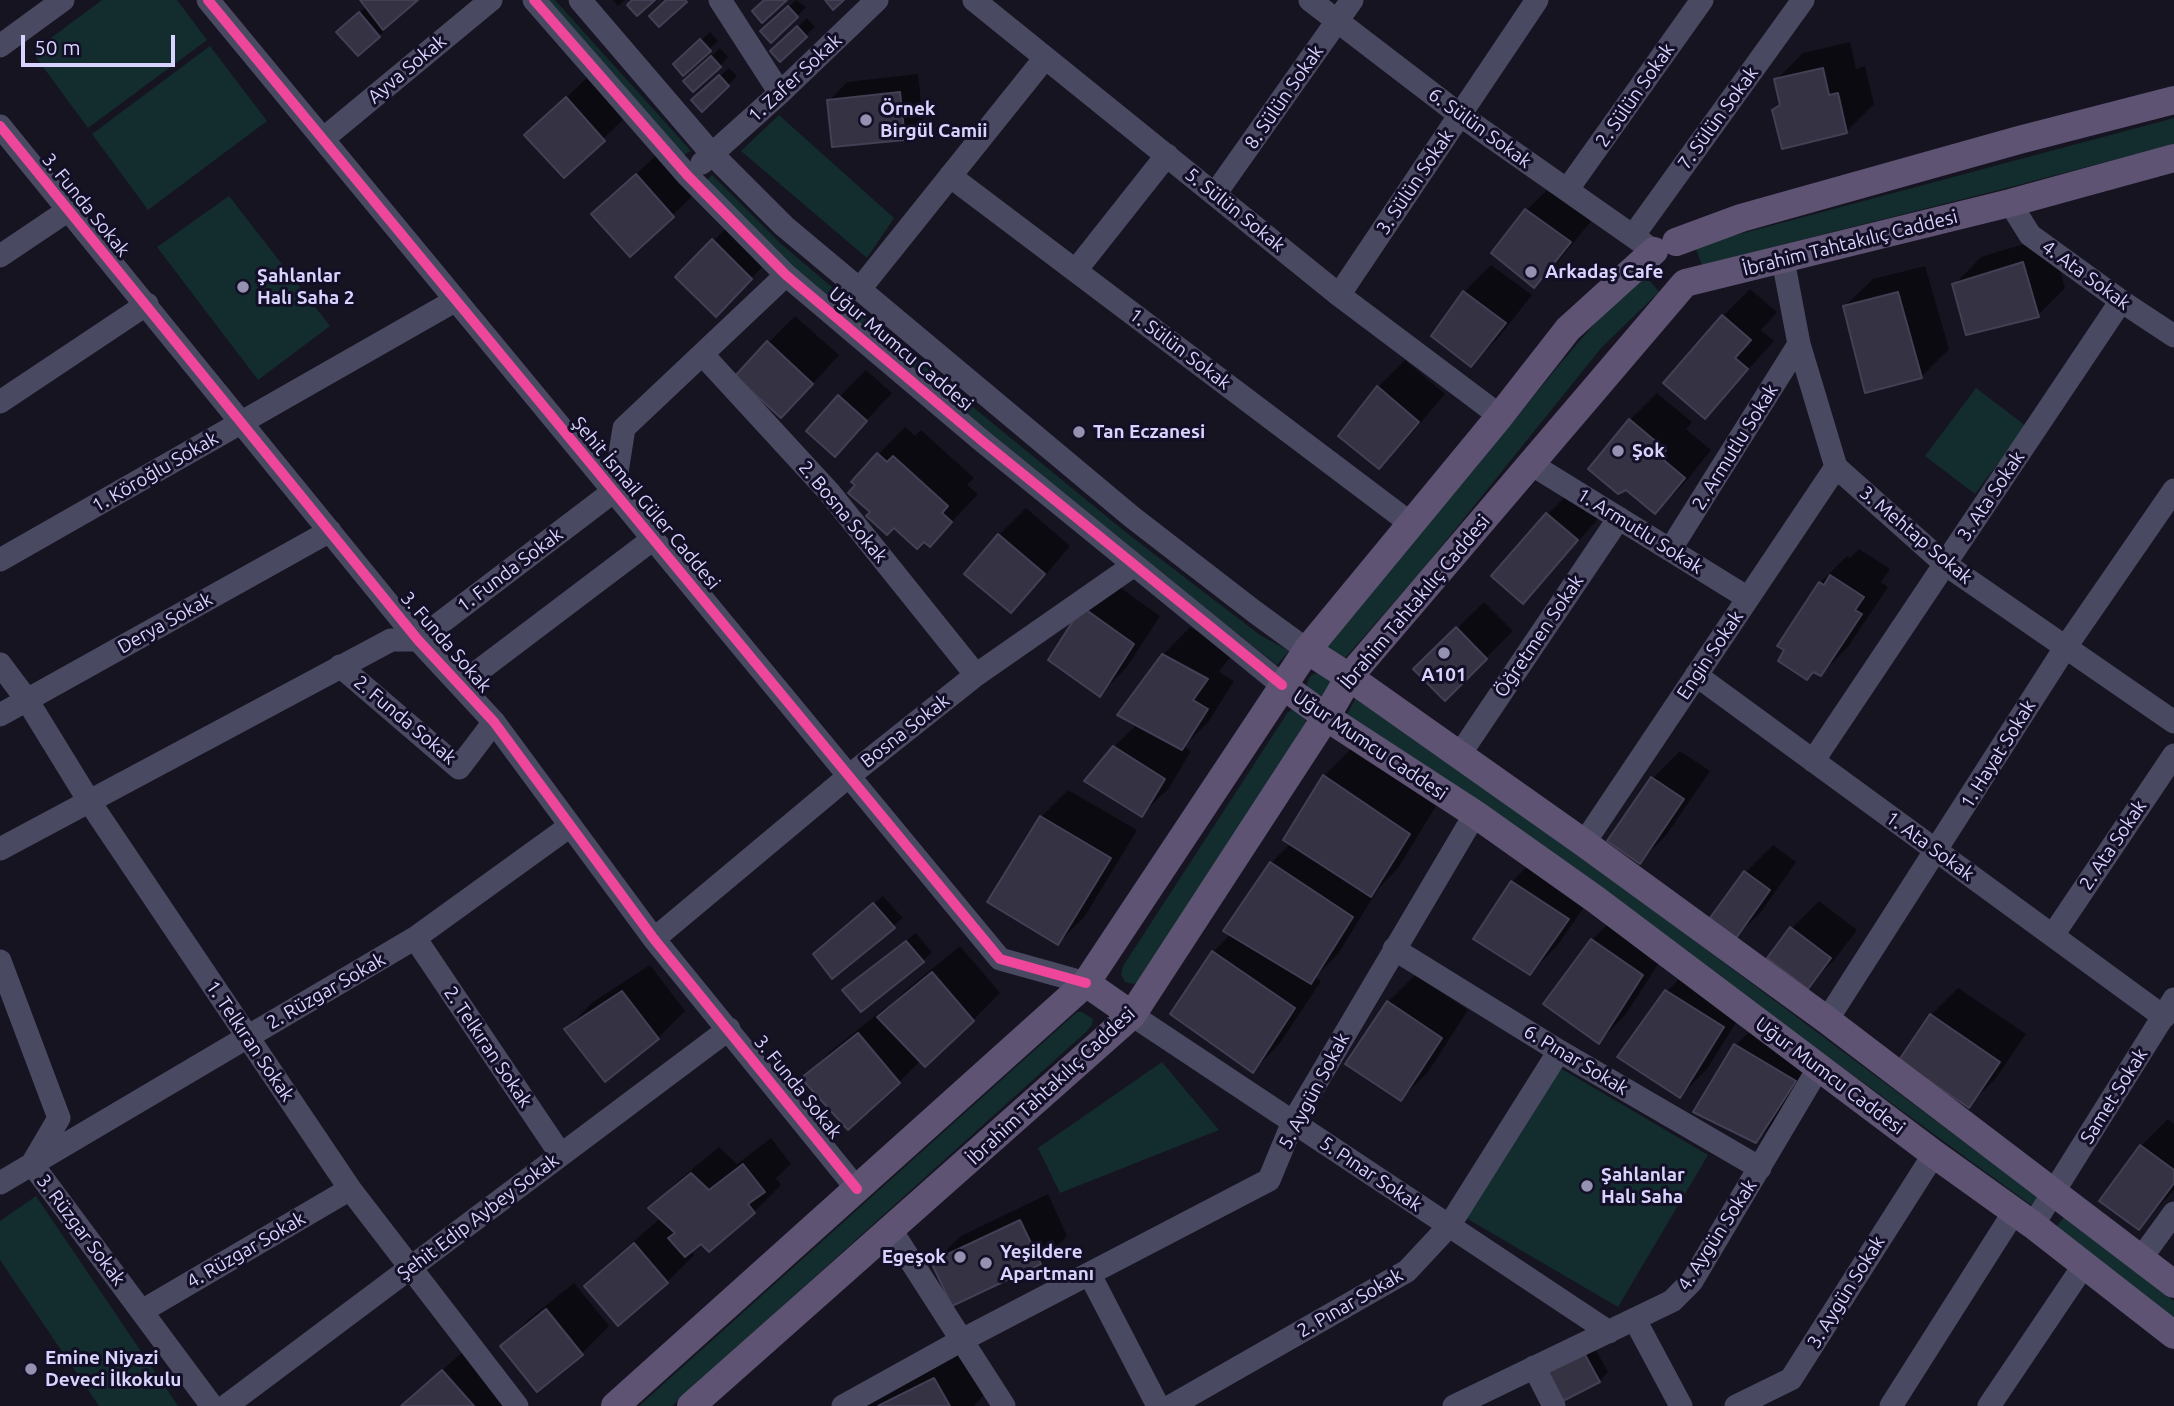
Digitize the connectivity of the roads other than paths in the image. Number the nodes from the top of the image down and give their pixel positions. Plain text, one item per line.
1 (63, 0) edge
2 (208, 0) edge
3 (491, 0) edge
4 (534, 0) edge
5 (580, 0) edge
6 (720, 0) edge
7 (877, 0) edge
8 (974, 0) edge
9 (1310, 0) edge
10 (1352, 0) edge
11 (1537, 0) edge
12 (1702, 0) edge
13 (1803, 0) edge
14 (1338, 20) junction
15 (0, 46) edge
16 (1045, 58) junction
17 (780, 93) junction
18 (2174, 100) edge
19 (1460, 115) junction
20 (0, 126) edge
21 (323, 139) junction
22 (712, 155) junction
23 (1167, 155) junction
24 (2174, 158) edge
25 (687, 176) junction
26 (950, 176) junction
27 (1567, 190) junction
28 (1215, 194) junction
29 (2010, 203) junction
30 (67, 211) junction
31 (1654, 243) junction
32 (0, 256) edge
33 (1783, 260) junction
34 (1076, 270) junction
35 (786, 275) junction
36 (1685, 283) junction
37 (859, 290) junction
38 (1339, 295) junction
39 (456, 300) junction
40 (2121, 301) junction
41 (147, 304) junction
42 (2174, 336) edge
43 (1799, 344) junction
44 (703, 355) junction
45 (0, 402) edge
46 (1500, 416) junction
47 (241, 422) junction
48 (1531, 464) junction
49 (1836, 467) junction
50 (2174, 490) edge
51 (614, 491) junction
52 (1619, 518) junction
53 (1410, 523) junction
54 (330, 531) junction
55 (653, 539) junction
56 (1670, 550) junction
57 (0, 560) edge
58 (1945, 564) junction
59 (1134, 565) junction
60 (1748, 597) junction
61 (418, 640) junction
62 (2065, 648) junction
63 (1307, 650) junction
64 (0, 664) edge
65 (340, 666) junction
66 (976, 675) junction
67 (1696, 675) junction
68 (1349, 677) junction
69 (460, 685) junction
70 (1282, 685) junction
71 (27, 700) junction
72 (0, 715) edge
73 (1326, 718) junction
74 (494, 722) junction
75 (2174, 722) edge
76 (1460, 754) junction
77 (2174, 755) edge
78 (1813, 761) junction
79 (849, 776) junction
80 (89, 801) junction
81 (1475, 814) junction
82 (570, 827) junction
83 (1584, 843) junction
84 (0, 849) edge
85 (1937, 851) junction
86 (2053, 935) junction
87 (415, 939) junction
88 (654, 939) junction
89 (1394, 949) junction
90 (2, 972) edge
91 (1086, 983) junction
92 (2169, 1008) edge
93 (1132, 1015) junction
94 (1827, 1020) junction
95 (729, 1029) junction
96 (247, 1038) junction
97 (1559, 1051) junction
98 (1819, 1067) junction
99 (1293, 1122) junction
100 (1934, 1154) junction
101 (561, 1155) junction
102 (32, 1164) junction
103 (1760, 1168) junction
104 (0, 1183) edge
105 (857, 1188) junction
106 (349, 1189) junction
107 (2053, 1192) junction
108 (2174, 1213) edge
109 (2024, 1219) junction
110 (1449, 1226) junction
111 (891, 1230) junction
112 (2142, 1257) junction
113 (2084, 1265) junction
114 (409, 1269) junction
115 (1090, 1275) junction
116 (2174, 1284) edge
117 (142, 1311) junction
118 (1635, 1320) junction
119 (1609, 1332) junction
120 (2174, 1335) edge
121 (962, 1340) junction
122 (1534, 1367) junction
123 (212, 1406) edge
124 (226, 1406) edge
125 (517, 1406) edge
126 (615, 1406) edge
127 (691, 1406) edge
128 (843, 1406) edge
129 (1004, 1406) edge
130 (1158, 1406) edge
131 (1171, 1406) edge
132 (1454, 1406) edge
133 (1554, 1406) edge
134 (1681, 1406) edge
135 (1736, 1406) edge
136 (1891, 1406) edge
137 (1989, 1406) edge

1 - 15 street
2 - 21 street, Şehit İsmail Güler Caddesi
3 - 21 street, Ayva Sokak
4 - 25 street, Uğur Mumcu Caddesi
5 - 22 street, Uğur Mumcu Caddesi
6 - 17 street
7 - 17 street, 1. Zafer Sokak
8 - 16 street, 5. Sülün Sokak
9 - 14 street, 6. Sülün Sokak
10 - 14 street, 8. Sülün Sokak
11 - 19 street, 3. Sülün Sokak
12 - 27 street, 2. Sülün Sokak
13 - 31 street, 7. Sülün Sokak
14 - 19 street, 6. Sülün Sokak
14 - 28 street, 8. Sülün Sokak
16 - 23 street, 5. Sülün Sokak
16 - 26 street
17 - 22 street, 1. Zafer Sokak
18 - 31 main road
19 - 27 street, 6. Sülün Sokak
19 - 38 street, 3. Sülün Sokak
20 - 30 street, 3. Funda Sokak
21 - 39 street, Şehit İsmail Güler Caddesi
22 - 25 street, 1. Zafer Sokak
22 - 37 street, Uğur Mumcu Caddesi
23 - 28 street, 5. Sülün Sokak
23 - 34 street
24 - 29 main road, İbrahim Tahtakılıç Caddesi
25 - 35 street, Uğur Mumcu Caddesi
26 - 34 street, 1. Sülün Sokak
26 - 37 street
27 - 31 street, 6. Sülün Sokak
28 - 38 street, 5. Sülün Sokak
29 - 33 main road, İbrahim Tahtakılıç Caddesi
29 - 40 street, 4. Ata Sokak
30 - 32 street
30 - 41 street, 3. Funda Sokak
31 - 36 main road
31 - 36 main road
31 - 46 main road
33 - 36 main road, İbrahim Tahtakılıç Caddesi
33 - 43 street
34 - 53 street, 1. Sülün Sokak
35 - 44 street
35 - 59 street, Uğur Mumcu Caddesi
36 - 48 main road, İbrahim Tahtakılıç Caddesi
37 - 63 street, Uğur Mumcu Caddesi
38 - 46 street, 5. Sülün Sokak
39 - 47 street, 1. Köroğlu Sokak
39 - 51 street, Şehit İsmail Güler Caddesi
40 - 42 street, 4. Ata Sokak
40 - 58 street, 3. Ata Sokak
41 - 45 street
41 - 47 street, 3. Funda Sokak
43 - 49 street
43 - 56 street, 2. Armutlu Sokak
44 - 51 street
44 - 66 street, 2. Bosna Sokak
46 - 53 main road
47 - 54 street, 3. Funda Sokak
47 - 57 street, 1. Köroğlu Sokak
48 - 52 street, 1. Armutlu Sokak
48 - 68 main road, İbrahim Tahtakılıç Caddesi
49 - 58 street, 3. Mehtap Sokak
49 - 60 street, Engin Sokak
50 - 62 street, 1. Hayat Sokak
51 - 55 street, Şehit İsmail Güler Caddesi
51 - 61 street, 1. Funda Sokak
52 - 56 street, 1. Armutlu Sokak
52 - 76 street, Öğretmen Sokak
53 - 63 main road
54 - 61 street, 3. Funda Sokak
54 - 71 street, Derya Sokak
55 - 69 street
55 - 79 street, Şehit İsmail Güler Caddesi
56 - 60 street, 1. Armutlu Sokak
58 - 62 street, 3. Mehtap Sokak
58 - 78 street, 3. Ata Sokak
59 - 66 street, Bosna Sokak
59 - 70 street, Uğur Mumcu Caddesi
60 - 67 street, Engin Sokak
61 - 65 street
61 - 69 street, 3. Funda Sokak
62 - 75 street, 3. Mehtap Sokak
62 - 85 street, 1. Hayat Sokak
63 - 68 main road, Uğur Mumcu Caddesi
63 - 70 main road
64 - 71 street, 1. Telkıran Sokak
65 - 74 street, 2. Funda Sokak
65 - 80 street
66 - 79 street, Bosna Sokak
67 - 78 street, 1. Ata Sokak
67 - 83 street, Engin Sokak
68 - 73 main road, İbrahim Tahtakılıç Caddesi
68 - 76 main road, Uğur Mumcu Caddesi
69 - 74 street, 3. Funda Sokak
70 - 73 main road, Uğur Mumcu Caddesi
70 - 91 main road
71 - 72 street, Derya Sokak
71 - 80 street, 1. Telkıran Sokak
73 - 81 main road, Uğur Mumcu Caddesi
73 - 93 main road, İbrahim Tahtakılıç Caddesi
74 - 82 street, 3. Funda Sokak
76 - 83 main road, Uğur Mumcu Caddesi
77 - 86 street, 2. Ata Sokak
78 - 85 street, 1. Ata Sokak
79 - 88 street, Bosna Sokak
79 - 91 street, Şehit İsmail Güler Caddesi
80 - 84 street
80 - 96 street, 1. Telkıran Sokak
81 - 89 street, 5. Aygün Sokak
81 - 98 main road, Uğur Mumcu Caddesi
82 - 87 street, 2. Rüzgar Sokak
82 - 88 street, 3. Funda Sokak
83 - 94 main road, Uğur Mumcu Caddesi
85 - 86 street, 1. Ata Sokak
85 - 94 street, 1. Hayat Sokak
86 - 92 street, 1. Ata Sokak
87 - 96 street, 2. Rüzgar Sokak
87 - 101 street, 2. Telkıran Sokak
88 - 95 street, 3. Funda Sokak
89 - 97 street, 6. Pınar Sokak
89 - 99 street, 5. Aygün Sokak
90 - 102 street, 3. Rüzgar Sokak
91 - 93 main road
91 - 105 main road
92 - 107 street, Samet Sokak
93 - 99 street, 5. Pınar Sokak
93 - 111 main road, İbrahim Tahtakılıç Caddesi
94 - 107 main road, Uğur Mumcu Caddesi
95 - 101 street, Şehit Edip Aybey Sokak
95 - 105 street, 3. Funda Sokak
96 - 102 street, 2. Rüzgar Sokak
96 - 106 street, 1. Telkıran Sokak
97 - 103 street, 6. Pınar Sokak
97 - 110 street, 2. Pınar Sokak
98 - 100 main road, Uğur Mumcu Caddesi
98 - 103 street, 4. Aygün Sokak
99 - 110 street, 5. Pınar Sokak
99 - 115 street, 5. Aygün Sokak
100 - 109 main road, Uğur Mumcu Caddesi
100 - 135 street, 3. Aygün Sokak
101 - 114 street, Şehit Edip Aybey Sokak
102 - 104 street, 2. Rüzgar Sokak
102 - 117 street, 3. Rüzgar Sokak
103 - 118 street, 4. Aygün Sokak
105 - 126 main road
106 - 114 street, 1. Telkıran Sokak
106 - 117 street, 4. Rüzgar Sokak
107 - 109 street, Samet Sokak
107 - 112 main road, Uğur Mumcu Caddesi
108 - 112 street
109 - 113 main road, Uğur Mumcu Caddesi
109 - 136 street, Samet Sokak
110 - 119 street, 5. Pınar Sokak
110 - 131 street, 2. Pınar Sokak
111 - 121 street
111 - 127 main road, İbrahim Tahtakılıç Caddesi
112 - 116 main road, Uğur Mumcu Caddesi
113 - 120 main road, Uğur Mumcu Caddesi
113 - 137 street
114 - 124 street, Şehit Edip Aybey Sokak
114 - 125 street, 1. Telkıran Sokak
115 - 121 street, 5. Aygün Sokak
115 - 130 street
117 - 123 street, 3. Rüzgar Sokak
118 - 119 street, 4. Aygün Sokak
118 - 134 street
119 - 122 street, 4. Aygün Sokak
121 - 128 street, 5. Aygün Sokak
121 - 129 street
122 - 132 street, 4. Aygün Sokak
122 - 133 street

